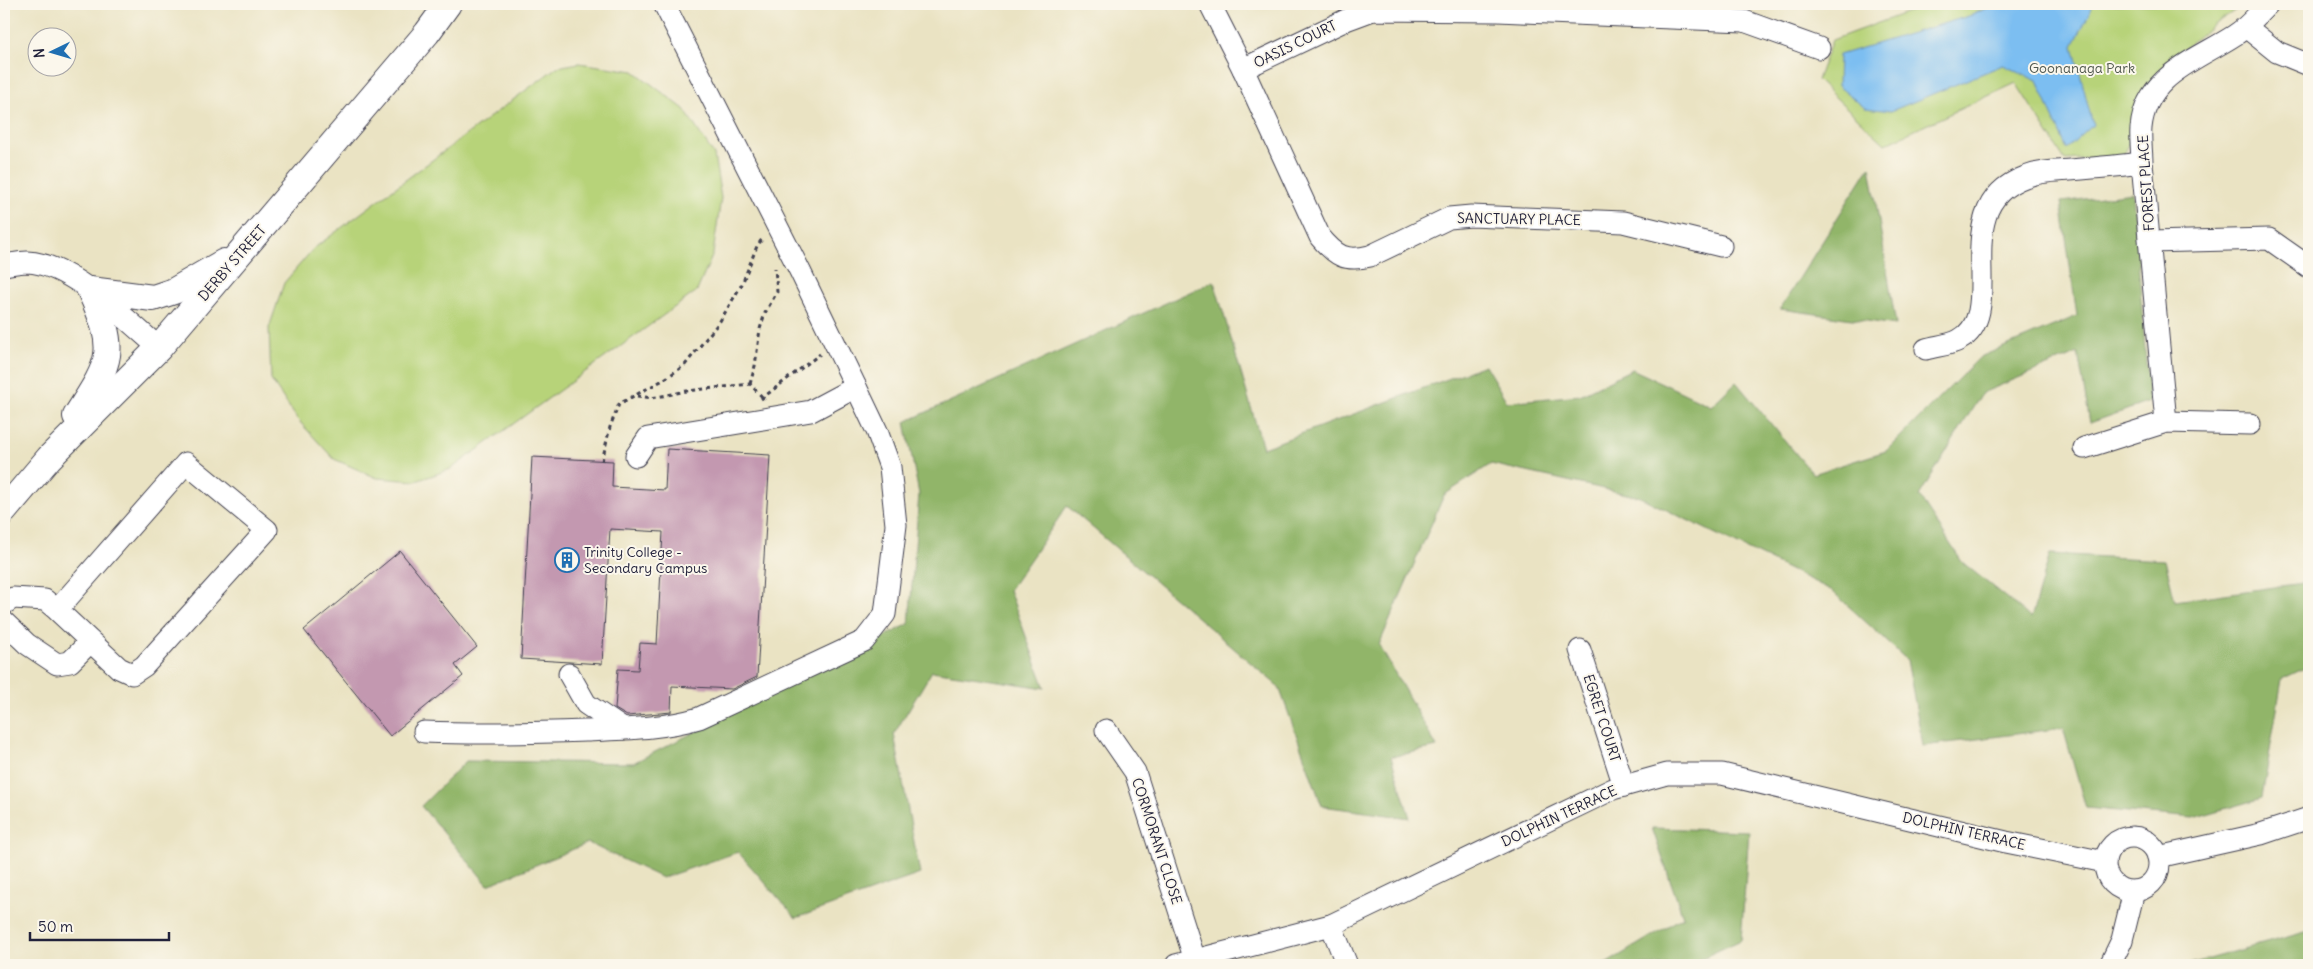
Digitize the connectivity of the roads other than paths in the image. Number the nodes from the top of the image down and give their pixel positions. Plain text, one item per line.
1 (448, 4) edge
2 (664, 4) edge
3 (1210, 4) edge
4 (2268, 4) edge
5 (2246, 27) junction
6 (1819, 48) dead end
7 (2309, 65) edge
8 (1244, 69) junction
9 (2142, 163) junction
10 (2150, 242) junction
11 (1721, 246) dead end
12 (242, 252) junction
13 (4, 265) edge
14 (2309, 267) edge
15 (90, 290) junction
16 (159, 348) junction
17 (1926, 349) dead end
18 (856, 387) junction
19 (2166, 422) junction
20 (2250, 424) dead end
21 (2084, 448) dead end
22 (636, 456) dead end
23 (49, 458) junction
24 (4, 511) edge
25 (4, 604) edge
26 (58, 610) junction
27 (4, 622) edge
28 (90, 642) junction
29 (1580, 650) dead end
30 (570, 674) dead end
31 (623, 730) junction
32 (1106, 730) dead end
33 (424, 732) dead end
34 (1624, 786) junction
35 (2309, 818) edge
36 (2158, 857) junction
37 (2105, 862) junction
38 (2134, 891) junction
39 (1331, 925) junction
40 (1186, 963) edge
41 (1347, 965) edge
42 (2110, 965) edge

1 - 12 main road, DERBY STREET
2 - 18 street
3 - 8 street, SANCTUARY PLACE
4 - 5 street, FOREST PLACE
5 - 7 street
5 - 9 street, FOREST PLACE
6 - 8 street, OASIS COURT
8 - 11 street, SANCTUARY PLACE
9 - 10 street, FOREST PLACE
9 - 17 street
10 - 14 street
10 - 19 street, FOREST PLACE
12 - 15 main road
12 - 16 main road, DERBY STREET
13 - 15 street
15 - 16 street
15 - 23 main road
16 - 23 main road, DERBY STREET
18 - 22 street
18 - 31 street
19 - 20 street
19 - 21 street
23 - 24 main road, DERBY STREET
25 - 26 street
26 - 28 street
26 - 28 street
27 - 28 street
29 - 34 street, EGRET COURT
30 - 31 street
31 - 33 street
32 - 40 street, CORMORANT CLOSE
34 - 37 street, DOLPHIN TERRACE
34 - 39 street, DOLPHIN TERRACE
35 - 36 street
36 - 37 street
36 - 38 street
37 - 38 street
38 - 42 street
39 - 40 street, DOLPHIN TERRACE
39 - 41 street

